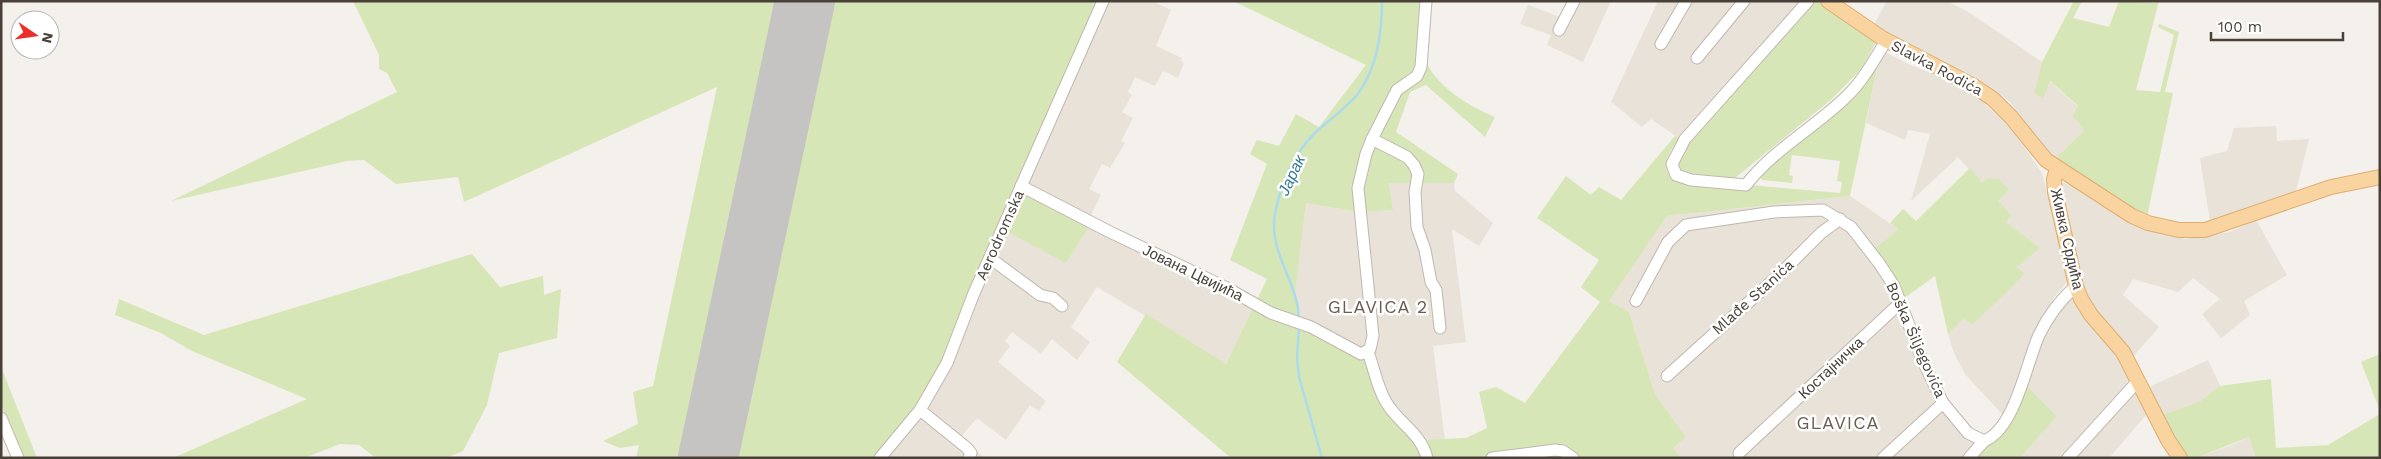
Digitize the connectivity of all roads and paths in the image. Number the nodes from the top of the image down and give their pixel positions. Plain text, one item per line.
1 (1103, 1) edge
2 (1426, 1) edge
3 (1574, 1) edge
4 (1686, 1) edge
5 (1744, 1) edge
6 (1808, 1) edge
7 (1828, 1) edge
8 (1559, 30) dead end
9 (1886, 41) junction
10 (1661, 44) dead end
11 (1696, 58) dead end
12 (1372, 139) junction
13 (2057, 169) junction
14 (2380, 177) edge
15 (1021, 186) junction
16 (1840, 219) junction
17 (990, 258) junction
18 (2076, 286) junction
19 (1636, 302) dead end
20 (1900, 303) junction
21 (1062, 306) dead end
22 (1440, 328) dead end
23 (1368, 352) junction
24 (1668, 376) dead end
25 (2137, 382) junction
26 (1943, 403) junction
27 (920, 410) junction
28 (1, 418) edge
29 (1984, 441) junction
30 (1427, 456) edge
31 (1738, 456) edge
32 (18, 458) edge
33 (880, 458) edge
34 (970, 458) edge
35 (1492, 458) edge
36 (1573, 458) edge
37 (1883, 458) edge
38 (1969, 458) edge
39 (2068, 458) edge
40 (2180, 458) edge

1 - 15 street, Aerodromska
2 - 12 street
3 - 8 street
4 - 10 street
5 - 11 street
6 - 9 street
7 - 9 main road, Slavka Rodića
9 - 13 main road, Slavka Rodića
12 - 22 street
12 - 23 street
13 - 14 main road, Slavka Rodića
13 - 18 main road, Живка Срдића
15 - 17 street, Aerodromska
15 - 23 street, Јована Цвијића
16 - 19 street, Boška Šiljegovića
16 - 20 street, Boška Šiljegovića
16 - 24 street, Mlađe Stanića
17 - 21 street
17 - 27 street, Aerodromska
18 - 25 main road, Живка Срдића
18 - 29 street
20 - 26 street, Boška Šiljegovića
20 - 31 street, Костајничка
23 - 30 street
25 - 39 street
25 - 40 main road, Живка Срдића
26 - 29 street, Boška Šiljegovića
26 - 37 street
27 - 33 street, Aerodromska
27 - 34 street
28 - 32 street
29 - 38 street
35 - 36 street

